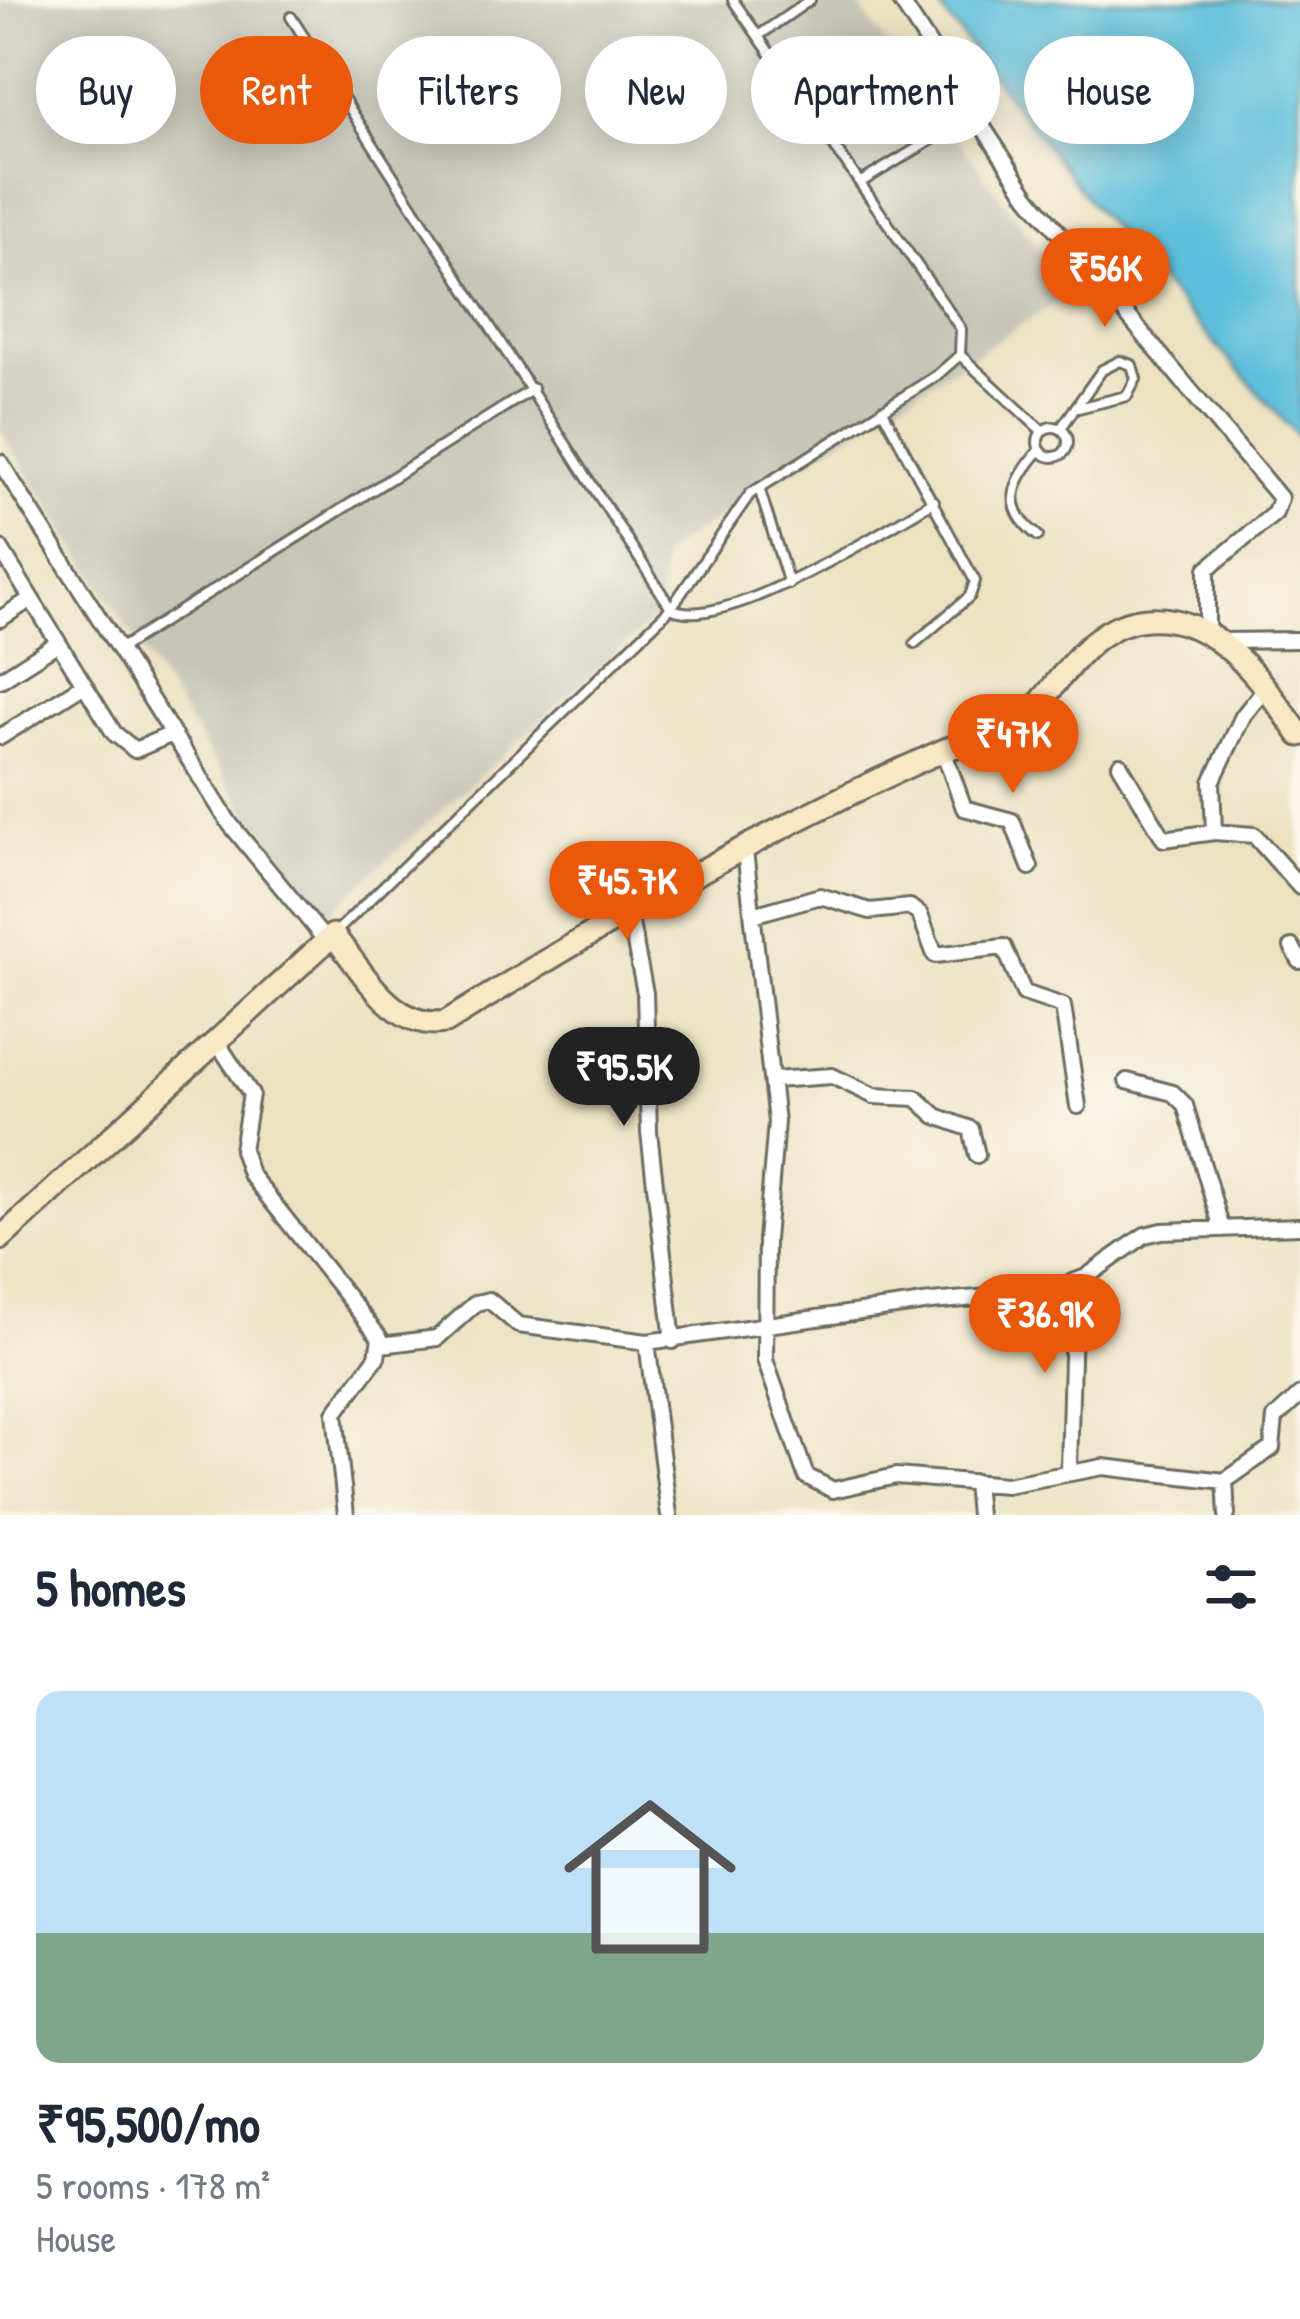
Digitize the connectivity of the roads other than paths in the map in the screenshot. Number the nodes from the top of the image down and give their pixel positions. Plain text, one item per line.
1 (734, 0) edge
2 (810, 0) edge
3 (900, 0) edge
4 (291, 17) dead end
5 (758, 36) joint
6 (923, 36) edge
7 (834, 144) edge
8 (924, 144) edge
9 (994, 144) edge
10 (861, 182) junction
11 (960, 355) junction
12 (533, 388) junction
13 (1078, 408) junction
14 (882, 409) junction
15 (1061, 428) junction
16 (1042, 431) junction
17 (1040, 450) junction
18 (0, 462) edge
19 (759, 487) junction
20 (934, 501) junction
21 (1038, 536) dead end
22 (2, 557) edge
23 (790, 584) junction
24 (31, 599) junction
25 (671, 608) junction
26 (0, 619) edge
27 (1213, 637) junction
28 (1300, 640) edge
29 (58, 643) junction
30 (915, 643) dead end
31 (118, 650) junction
32 (0, 680) edge
33 (83, 685) junction
34 (1266, 687) junction
35 (172, 734) junction
36 (1300, 734) edge
37 (0, 737) edge
38 (944, 750) junction
39 (1120, 765) dead end
40 (1214, 832) junction
41 (745, 851) junction
42 (1030, 868) dead end
43 (1300, 887) edge
44 (628, 909) junction
45 (753, 915) junction
46 (329, 938) junction
47 (215, 1039) junction
48 (773, 1080) junction
49 (1127, 1081) dead end
50 (1078, 1106) dead end
51 (977, 1155) dead end
52 (1300, 1226) edge
53 (1222, 1229) junction
54 (0, 1239) edge
55 (1074, 1283) junction
56 (764, 1328) junction
57 (674, 1341) junction
58 (647, 1342) junction
59 (381, 1345) junction
60 (1300, 1395) edge
61 (1069, 1470) junction
62 (1225, 1481) junction
63 (975, 1482) junction
64 (346, 1515) edge
65 (669, 1515) edge
66 (978, 1515) edge
67 (1227, 1515) edge

1 - 5 lane
2 - 5 lane
3 - 6 street
4 - 12 lane
7 - 10 lane
8 - 10 lane
9 - 27 street
10 - 11 lane
11 - 14 lane
11 - 16 lane
12 - 25 lane
12 - 31 lane
13 - 13 lane
13 - 15 lane
14 - 19 lane
14 - 20 lane
15 - 16 lane
15 - 17 lane
16 - 17 lane
17 - 21 lane
18 - 31 street
19 - 23 lane
19 - 25 lane
20 - 23 lane
20 - 30 lane
22 - 24 street
23 - 25 lane
24 - 26 street
24 - 29 street
25 - 46 lane
27 - 28 street
27 - 34 street
27 - 38 street
29 - 32 street
29 - 33 street
31 - 35 street
33 - 35 street
33 - 37 street
34 - 36 street
34 - 40 street
35 - 46 street
38 - 41 street
38 - 42 street
39 - 40 street
40 - 43 street
41 - 44 street
41 - 45 street
44 - 46 street
44 - 57 street
45 - 48 street
45 - 50 street
46 - 47 street
47 - 54 street
47 - 59 street
48 - 51 street
48 - 56 street
49 - 53 street
52 - 53 street
53 - 55 street
55 - 56 street
55 - 61 street
56 - 57 street
56 - 63 street
57 - 58 street
58 - 59 street
58 - 65 street
59 - 64 street
60 - 62 street
61 - 62 street
61 - 63 street
62 - 67 street
63 - 66 street

